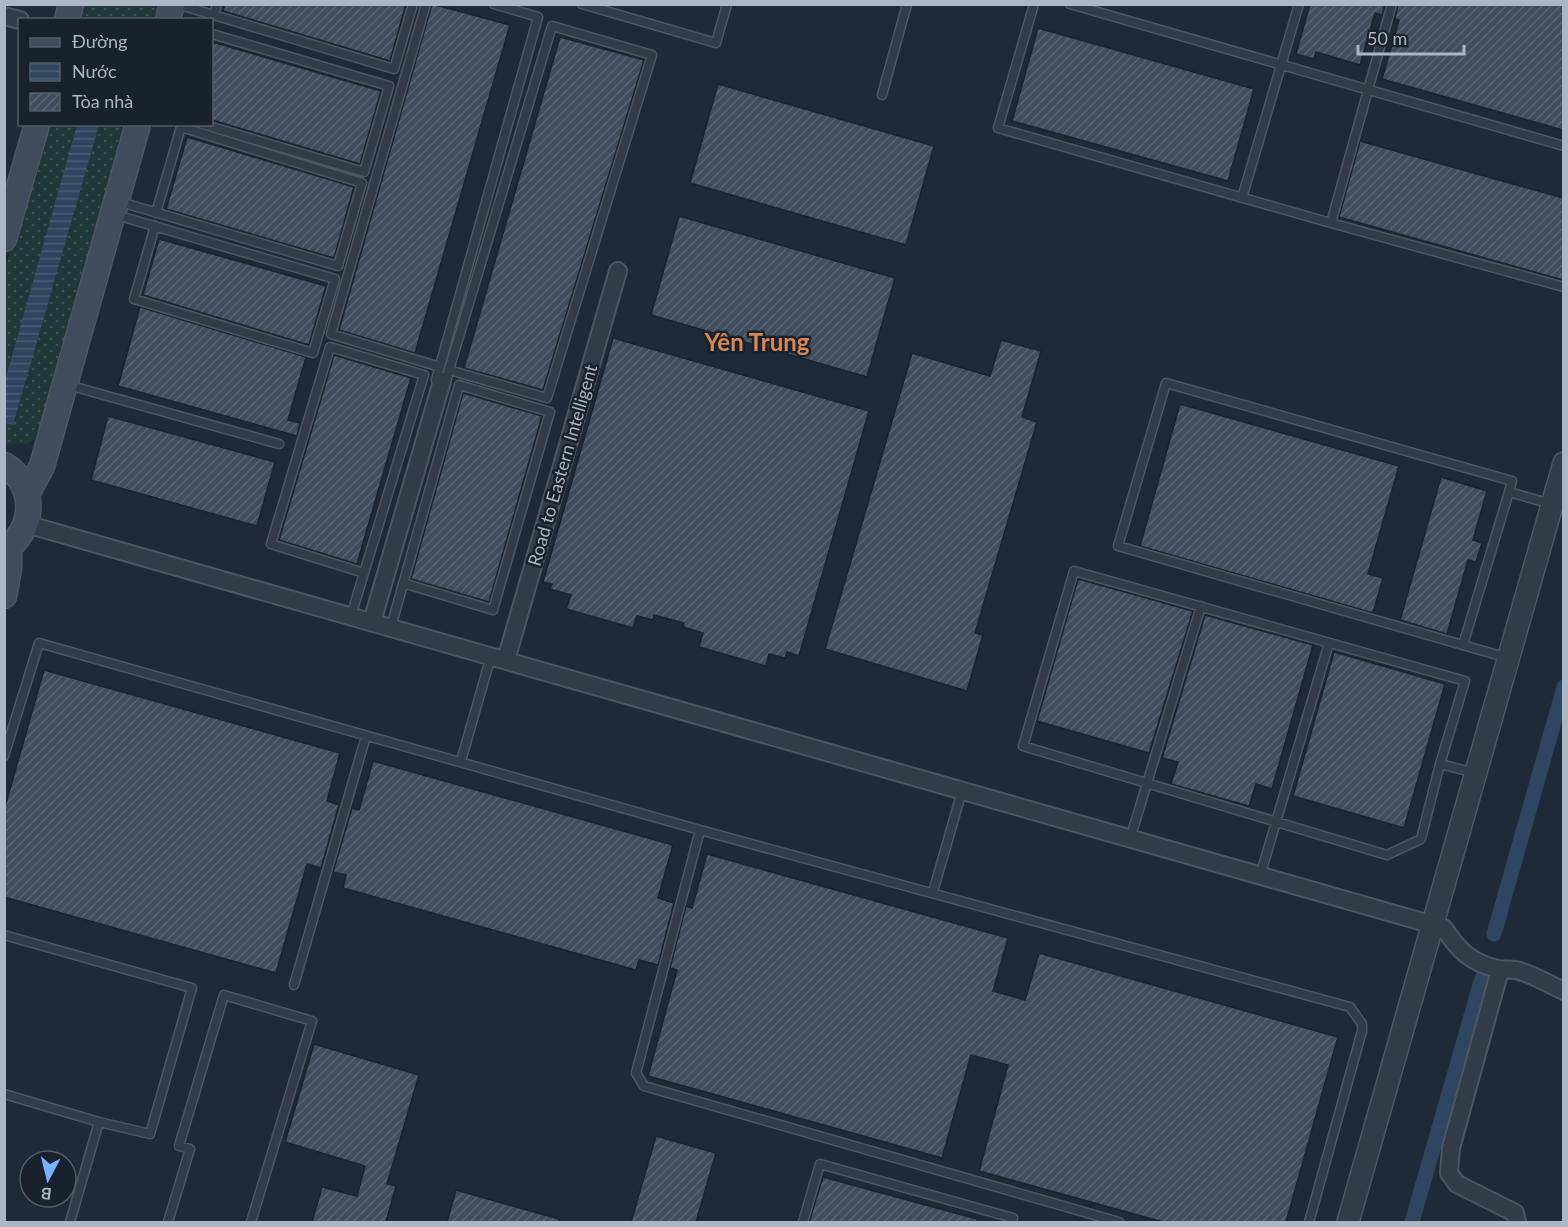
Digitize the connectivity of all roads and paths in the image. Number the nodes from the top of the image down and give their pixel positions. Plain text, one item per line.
1 (177, 4) edge
2 (217, 4) edge
3 (413, 4) edge
4 (426, 4) edge
5 (494, 4) edge
6 (582, 4) edge
7 (727, 4) edge
8 (907, 4) edge
9 (1034, 4) edge
10 (1070, 4) edge
11 (1299, 4) edge
12 (1392, 4) edge
13 (214, 15) junction
14 (213, 34) edge
15 (1281, 65) junction
16 (1368, 90) junction
17 (882, 95) dead end
18 (36, 126) edge
19 (137, 126) edge
20 (209, 126) edge
21 (1563, 147) edge
22 (1242, 198) junction
23 (115, 207) junction
24 (156, 213) junction
25 (1330, 223) junction
26 (155, 226) junction
27 (4, 239) edge
28 (618, 271) dead end
29 (1563, 287) edge
30 (444, 372) junction
31 (65, 384) junction
32 (279, 444) dead end
33 (1563, 463) edge
34 (4, 465) edge
35 (1509, 492) junction
36 (27, 494) junction
37 (1558, 507) edge
38 (26, 524) junction
39 (7, 548) edge
40 (364, 573) junction
41 (404, 583) junction
42 (4, 596) edge
43 (1201, 606) junction
44 (351, 616) junction
45 (372, 622) junction
46 (391, 627) junction
47 (1329, 643) junction
48 (1463, 645) junction
49 (499, 658) junction
50 (1508, 658) junction
51 (366, 736) junction
52 (4, 756) edge
53 (461, 761) junction
54 (1440, 764) junction
55 (1476, 773) junction
56 (1147, 783) junction
57 (963, 791) junction
58 (1276, 822) junction
59 (700, 830) junction
60 (1130, 839) junction
61 (1260, 876) junction
62 (933, 892) junction
63 (1438, 926) junction
64 (4, 935) edge
65 (1500, 970) junction
66 (294, 985) dead end
67 (1563, 991) edge
68 (4, 1094) edge
69 (99, 1122) junction
70 (70, 1222) edge
71 (168, 1222) edge
72 (251, 1222) edge
73 (803, 1222) edge
74 (1012, 1222) edge
75 (1119, 1222) edge
76 (1309, 1222) edge
77 (1348, 1222) edge
78 (1362, 1222) edge
79 (1517, 1222) edge

1 - 13 lane
2 - 13 lane
3 - 13 lane
4 - 30 lane
5 - 30 lane
6 - 7 lane
8 - 17 lane
9 - 22 lane
10 - 15 lane
11 - 15 lane
12 - 16 lane
14 - 20 lane
15 - 16 lane
15 - 22 lane
16 - 21 lane
16 - 25 lane
18 - 27 main road
19 - 23 main road
22 - 25 lane
23 - 24 lane
23 - 26 lane
23 - 31 main road
24 - 24 lane
25 - 29 lane
26 - 26 lane
28 - 49 street, Road to Eastern Intelligent
30 - 30 lane
30 - 45 street
31 - 32 lane
31 - 36 main road
33 - 37 street
34 - 36 main road
35 - 37 lane
35 - 48 lane
35 - 48 lane
36 - 38 main road
37 - 50 street
37 - 63 street
38 - 39 main road
38 - 44 street
39 - 42 main road
40 - 40 lane
40 - 44 lane
41 - 41 lane
41 - 46 lane
43 - 47 lane
43 - 56 lane
43 - 56 lane
44 - 45 street
45 - 46 street
46 - 49 street
47 - 54 lane
47 - 58 lane
48 - 50 lane
49 - 53 lane
49 - 57 street
50 - 55 street
51 - 52 lane
51 - 53 lane
51 - 66 lane
53 - 59 lane
54 - 55 lane
54 - 58 lane
55 - 63 street
56 - 58 lane
56 - 60 lane
57 - 60 street
57 - 62 lane
58 - 61 lane
59 - 62 lane
59 - 75 lane
60 - 61 street
61 - 63 street
62 - 76 lane
63 - 65 street
63 - 77 street
63 - 78 street
64 - 69 lane
65 - 67 street
65 - 79 street
68 - 69 lane
69 - 70 lane
71 - 72 lane
73 - 74 lane

